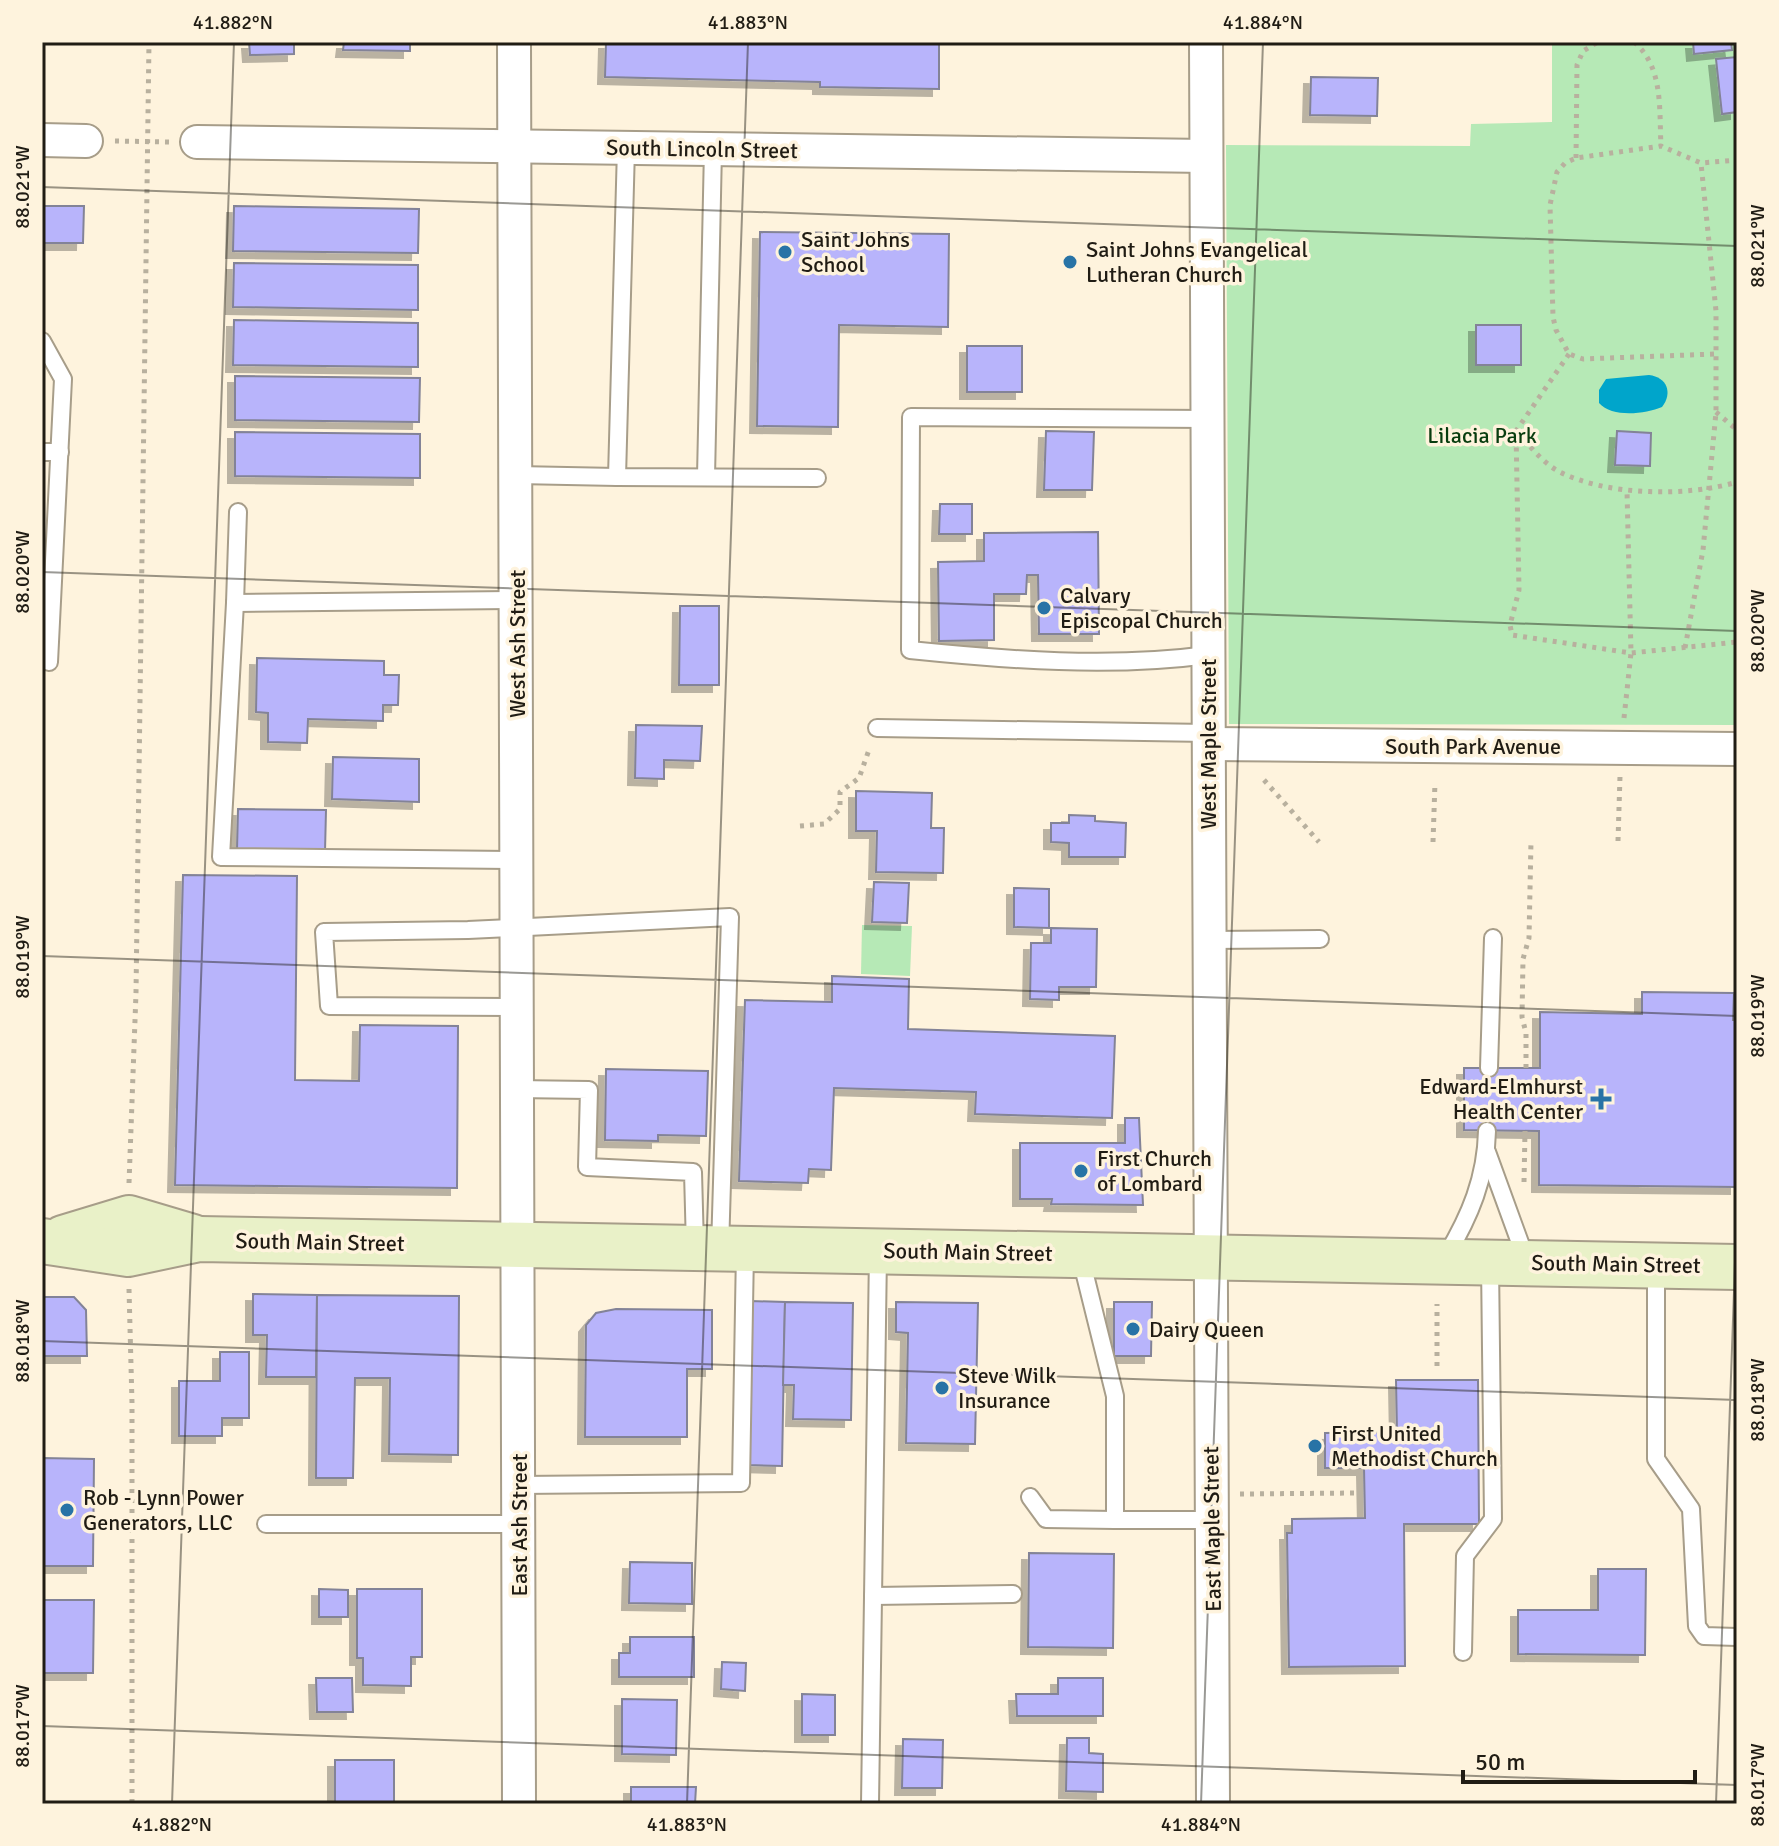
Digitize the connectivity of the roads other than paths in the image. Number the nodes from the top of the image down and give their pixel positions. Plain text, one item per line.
1 (514, 42) edge
2 (1206, 42) edge
3 (42, 140) edge
4 (86, 141) road end
5 (197, 142) road end
6 (516, 146) junction
7 (626, 148) junction
8 (713, 149) junction
9 (1206, 156) junction
10 (42, 341) edge
11 (1208, 419) junction
12 (42, 452) edge
13 (60, 452) junction
14 (517, 475) junction
15 (617, 477) junction
16 (706, 477) junction
17 (817, 478) dead end
18 (238, 512) dead end
19 (49, 563) edge
20 (518, 600) junction
21 (235, 603) junction
22 (1208, 655) junction
23 (49, 662) dead end
24 (877, 728) road end
25 (1208, 739) junction
26 (1737, 749) edge
27 (517, 860) junction
28 (517, 928) junction
29 (1493, 938) dead end
30 (1320, 939) dead end
31 (1209, 940) junction
32 (518, 1007) junction
33 (1489, 1068) dead end
34 (516, 1089) junction
35 (1487, 1131) dead end
36 (1487, 1150) junction
37 (48, 1241) edge
38 (517, 1247) junction
39 (720, 1249) junction
40 (878, 1251) junction
41 (1080, 1253) junction
42 (1209, 1255) junction
43 (1443, 1261) junction
44 (1509, 1262) junction
45 (1656, 1265) junction
46 (1737, 1267) edge
47 (519, 1485) junction
48 (1030, 1497) dead end
49 (1115, 1520) junction
50 (1211, 1520) junction
51 (266, 1524) dead end
52 (519, 1524) junction
53 (1013, 1594) dead end
54 (873, 1596) junction
55 (1737, 1637) edge
56 (1463, 1652) dead end
57 (519, 1804) edge
58 (870, 1804) edge
59 (1213, 1804) edge

1 - 6 street, West Ash Street
2 - 9 street, West Maple Street
3 - 4 street
5 - 6 street, South Lincoln Street
6 - 7 street, South Lincoln Street
6 - 14 street, West Ash Street
7 - 8 street, South Lincoln Street
7 - 15 lane
8 - 9 street, South Lincoln Street
8 - 16 lane
9 - 11 street, West Maple Street
10 - 13 lane
11 - 22 street, West Maple Street
11 - 22 lane
12 - 13 lane
13 - 19 lane
14 - 15 lane
14 - 20 street, West Ash Street
15 - 16 lane
16 - 17 lane
18 - 21 lane
19 - 23 lane
20 - 21 lane
20 - 27 street, West Ash Street
21 - 27 lane
22 - 25 street, West Maple Street
24 - 25 lane
25 - 26 street, South Park Avenue
25 - 31 street, West Maple Street
27 - 28 street, West Ash Street
28 - 32 street, West Ash Street
28 - 32 lane
28 - 39 lane
29 - 33 lane
30 - 31 lane
31 - 42 street, West Maple Street
32 - 34 street, West Ash Street
34 - 38 street, West Ash Street
34 - 39 lane
35 - 36 lane
36 - 43 lane
36 - 44 lane
37 - 38 main road, South Main Street
38 - 39 main road, South Main Street
38 - 47 street, East Ash Street
39 - 40 main road, South Main Street
39 - 47 lane
40 - 41 main road, South Main Street
40 - 54 lane
41 - 42 main road, South Main Street
41 - 49 lane
42 - 43 main road, South Main Street
42 - 50 street, East Maple Street
43 - 44 main road, South Main Street
44 - 45 main road, South Main Street
44 - 56 lane
45 - 46 main road, South Main Street
45 - 55 lane
47 - 52 street, East Ash Street
48 - 49 lane
49 - 50 lane
50 - 59 street, East Maple Street
51 - 52 lane
52 - 57 street, East Ash Street
53 - 54 lane
54 - 58 lane

